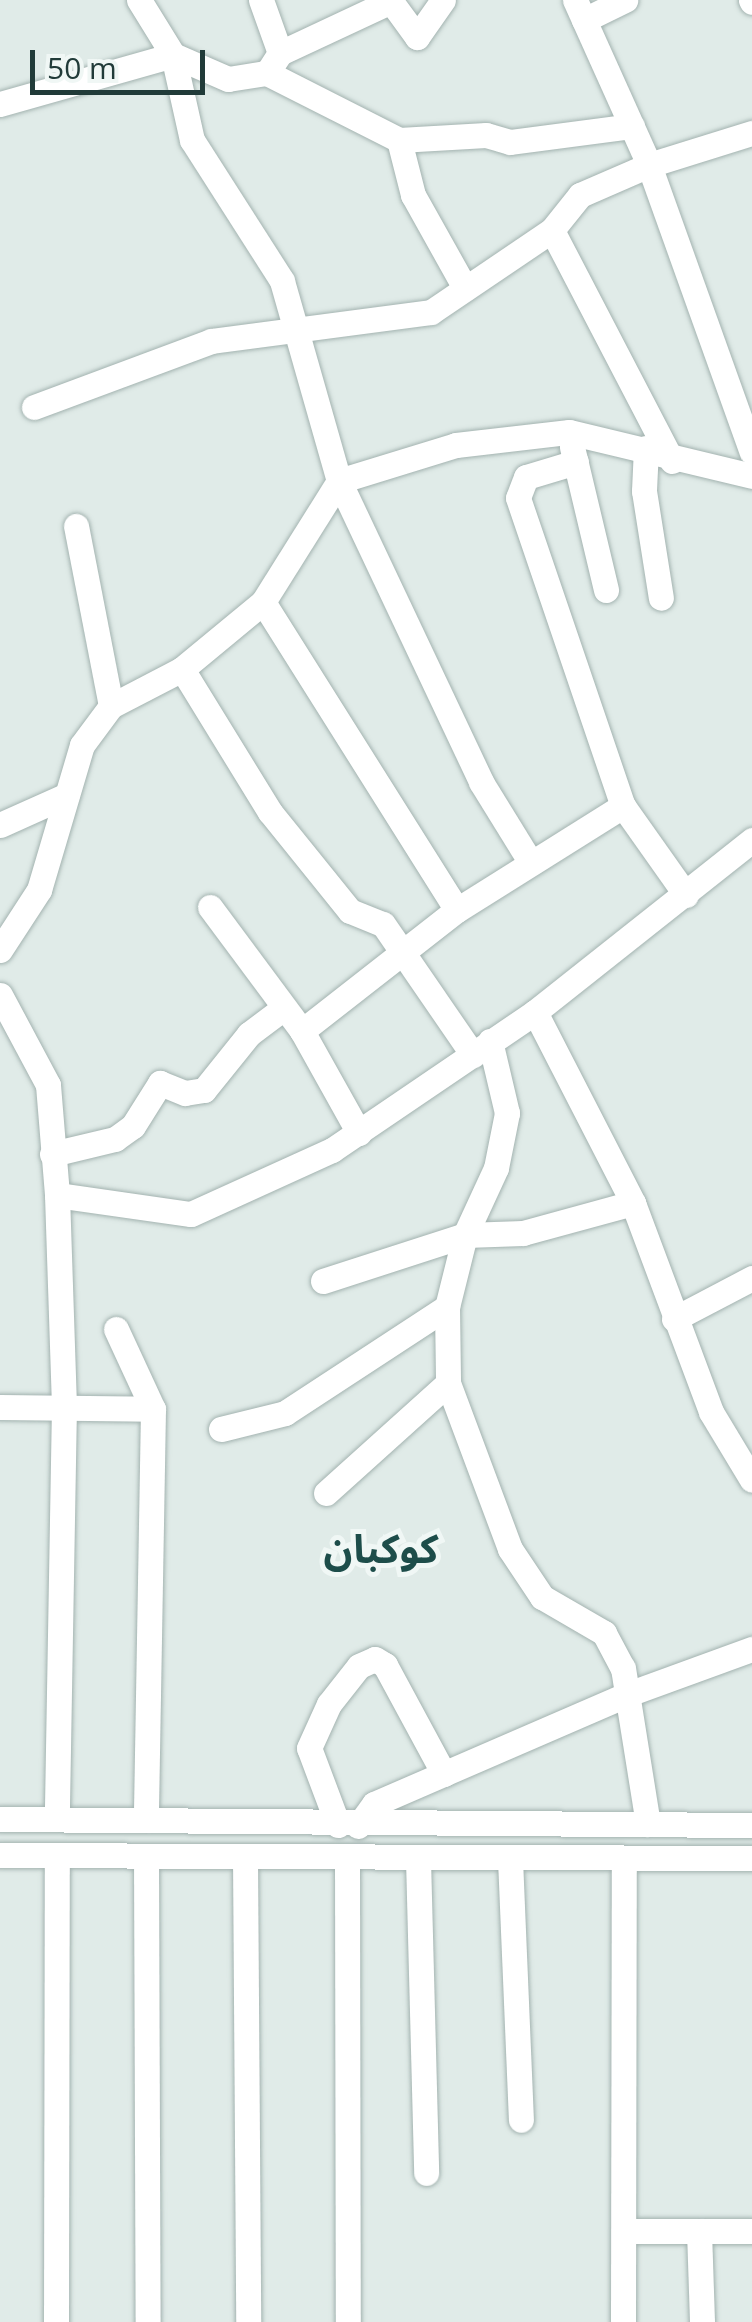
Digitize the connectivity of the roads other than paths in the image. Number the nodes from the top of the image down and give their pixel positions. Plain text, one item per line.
1 (139, 0) edge
2 (261, 0) edge
3 (443, 0) edge
4 (625, 0) edge
5 (390, 1) edge
6 (580, 10) edge
7 (174, 55) junction
8 (273, 63) junction
9 (0, 104) edge
10 (632, 126) junction
11 (752, 133) edge
12 (399, 140) junction
13 (649, 164) junction
14 (552, 230) junction
15 (465, 288) junction
16 (299, 328) junction
17 (34, 407) dead end
18 (568, 432) junction
19 (646, 448) junction
20 (752, 452) edge
21 (672, 461) junction
22 (576, 462) junction
23 (752, 476) edge
24 (339, 481) junction
25 (76, 526) dead end
26 (606, 590) dead end
27 (661, 598) dead end
28 (264, 602) junction
29 (182, 669) junction
30 (110, 706) junction
31 (67, 796) junction
32 (623, 806) junction
33 (0, 824) edge
34 (752, 840) edge
35 (531, 863) junction
36 (686, 895) junction
37 (210, 908) dead end
38 (458, 910) junction
39 (0, 950) edge
40 (405, 956) junction
41 (1, 998) edge
42 (281, 1010) junction
43 (535, 1012) junction
44 (302, 1031) junction
45 (482, 1048) junction
46 (358, 1134) junction
47 (52, 1154) junction
48 (56, 1195) junction
49 (633, 1203) junction
50 (465, 1235) junction
51 (752, 1278) edge
52 (323, 1281) dead end
53 (446, 1307) junction
54 (674, 1319) junction
55 (116, 1329) dead end
56 (448, 1383) junction
57 (64, 1405) junction
58 (0, 1407) edge
59 (153, 1409) junction
60 (221, 1428) dead end
61 (752, 1480) edge
62 (326, 1493) dead end
63 (752, 1649) edge
64 (631, 1693) junction
65 (444, 1774) junction
66 (0, 1819) edge
67 (57, 1819) junction
68 (146, 1820) junction
69 (648, 1824) junction
70 (752, 1825) edge
71 (348, 1826) junction
72 (0, 1855) edge
73 (57, 1855) junction
74 (146, 1856) junction
75 (245, 1856) junction
76 (510, 1858) junction
77 (624, 1858) junction
78 (752, 1858) edge
79 (418, 1859) junction
80 (347, 1860) junction
81 (521, 2120) dead end
82 (426, 2173) dead end
83 (699, 2231) junction
84 (752, 2231) edge
85 (627, 2232) junction
86 (56, 2322) edge
87 (148, 2322) edge
88 (248, 2322) edge
89 (348, 2322) edge
90 (623, 2322) edge
91 (702, 2322) edge

1 - 7 street
2 - 8 street
3 - 5 street
4 - 6 street
5 - 8 street
6 - 10 street
7 - 8 street
7 - 9 street
7 - 16 street
8 - 12 street
10 - 12 street
10 - 13 street
11 - 13 street
12 - 15 street
13 - 14 street
13 - 20 street
14 - 15 street
14 - 21 street
15 - 16 street
16 - 17 street
16 - 24 street
18 - 19 street
18 - 22 street
18 - 24 street
19 - 21 street
19 - 27 street
21 - 23 street
22 - 26 street
22 - 32 street
24 - 28 street
24 - 35 street
25 - 30 street
28 - 29 street
28 - 38 street
29 - 30 street
29 - 40 street
30 - 31 street
31 - 33 street
31 - 39 street
32 - 35 street
32 - 36 street
34 - 36 street
35 - 38 street
36 - 43 street
37 - 42 street
38 - 40 street
40 - 44 street
40 - 45 street
41 - 47 street
42 - 44 street
42 - 47 street
43 - 45 street
43 - 49 street
44 - 46 street
45 - 46 street
45 - 50 street
46 - 48 street
47 - 48 street
48 - 57 street
49 - 50 street
49 - 54 street
50 - 52 street
50 - 53 street
51 - 54 street
53 - 56 street
53 - 60 street
54 - 61 street
55 - 59 street
56 - 62 street
56 - 64 street
57 - 58 street
57 - 59 street
57 - 67 street
59 - 68 street
63 - 64 street
64 - 65 street
64 - 69 street
65 - 71 street
65 - 71 street
66 - 67 street
67 - 68 street
68 - 71 street
69 - 70 street
69 - 71 street
72 - 73 street
73 - 74 street
73 - 86 street
74 - 75 street
74 - 87 street
75 - 80 street
75 - 88 street
76 - 77 street
76 - 79 street
76 - 81 street
77 - 78 street
77 - 85 street
79 - 80 street
79 - 82 street
80 - 89 street
83 - 84 street
83 - 85 street
83 - 91 street
85 - 90 street

